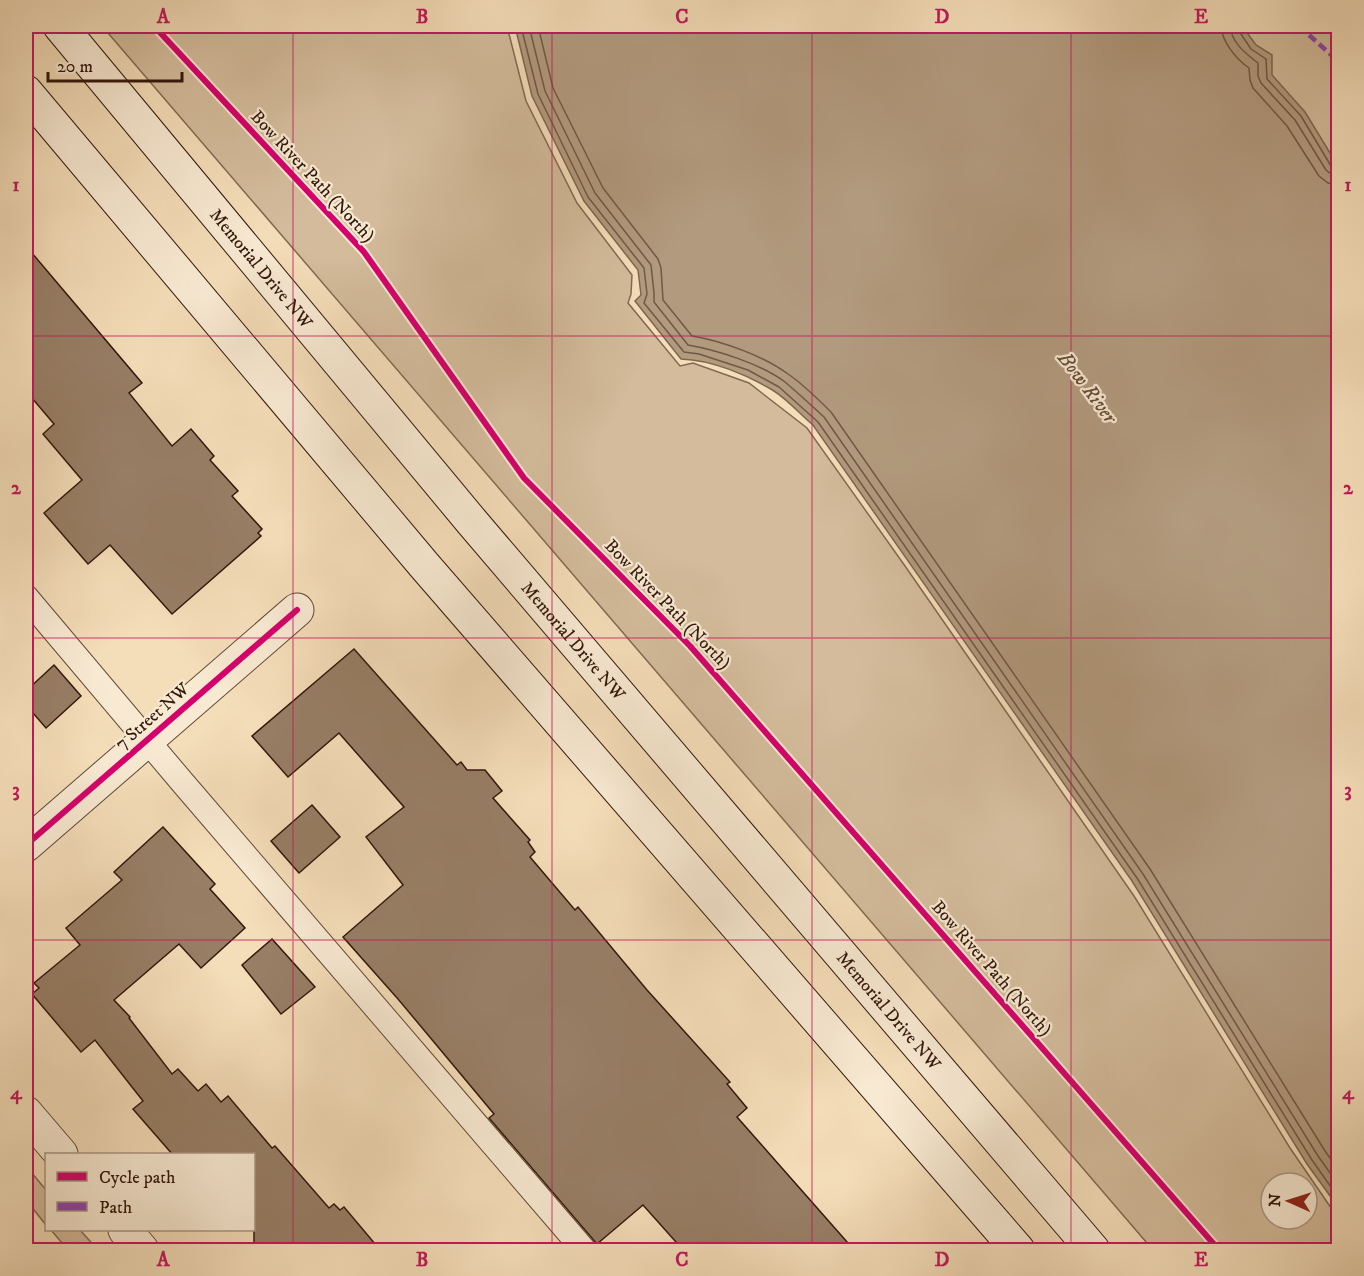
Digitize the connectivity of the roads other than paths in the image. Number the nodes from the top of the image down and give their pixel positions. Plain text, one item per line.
1 (60, 26) edge
2 (26, 92) edge
3 (26, 597) edge
4 (297, 610) dead end
5 (147, 741) junction
6 (26, 845) edge
7 (26, 1113) edge
8 (59, 1153) edge
9 (126, 1231) edge
10 (142, 1251) edge
11 (584, 1251) edge
12 (1018, 1251) edge
13 (1094, 1251) edge

1 - 13 main road, Memorial Drive NW
2 - 12 main road
3 - 5 lane
4 - 5 main road, 7 Street NW
5 - 6 main road, 7 Street NW
5 - 11 lane
7 - 8 main road
9 - 10 main road

